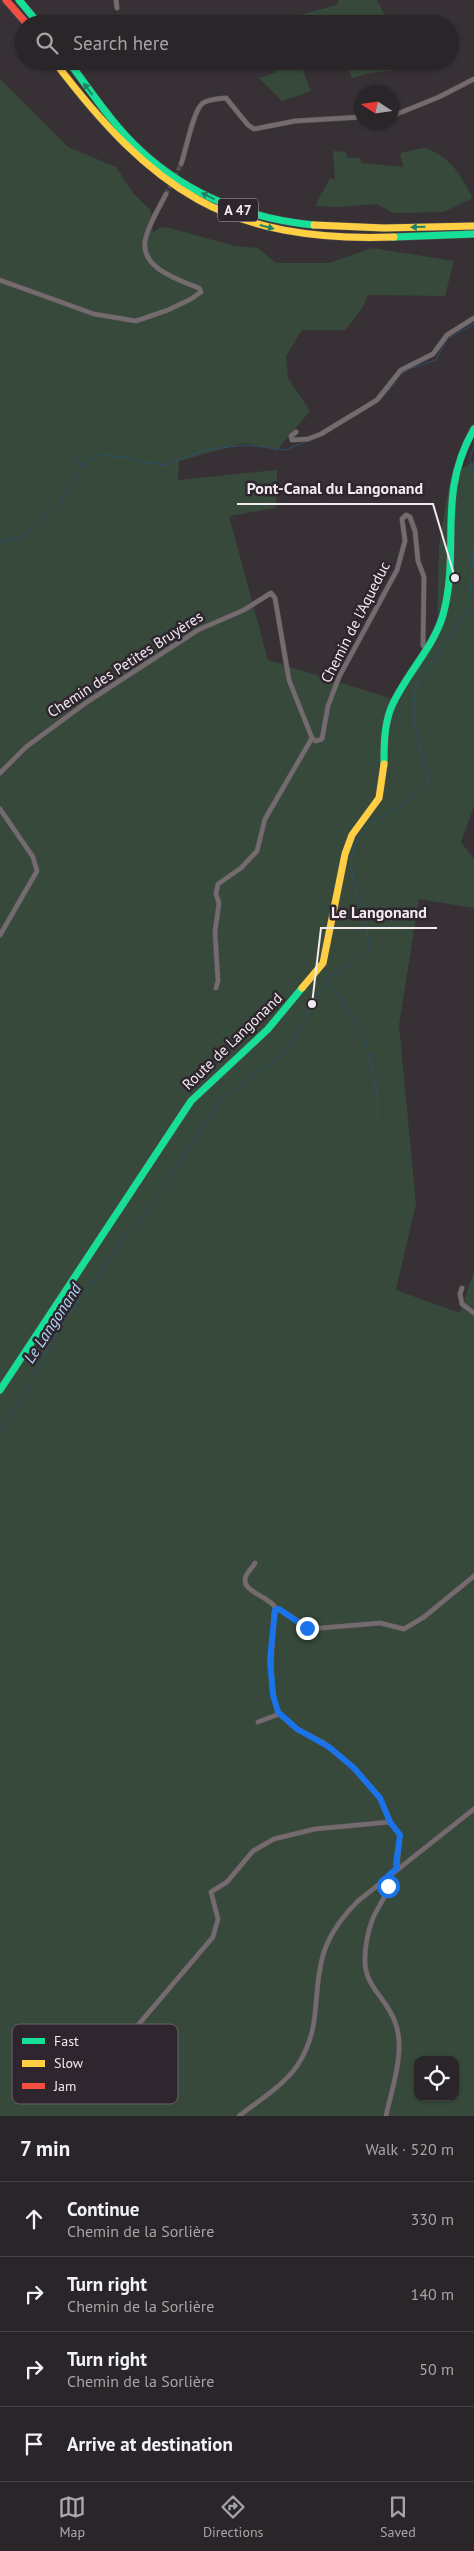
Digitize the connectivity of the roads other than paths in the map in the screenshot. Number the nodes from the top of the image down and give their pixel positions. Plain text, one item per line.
1 (6, 0) edge
2 (19, 0) edge
3 (116, 0) edge
4 (117, 8) dead end
5 (19, 15) edge
6 (32, 15) edge
7 (61, 70) edge
8 (75, 70) edge
9 (474, 79) edge
10 (399, 113) edge
11 (354, 117) edge
12 (181, 164) tunnel mouth
13 (166, 194) tunnel mouth
14 (470, 230) edge
15 (0, 280) edge
16 (474, 318) edge
17 (474, 429) edge
18 (296, 432) dead end
19 (428, 650) junction
20 (312, 738) junction
21 (0, 773) edge
22 (0, 809) edge
23 (0, 935) edge
24 (216, 988) dead end
25 (462, 1288) dead end
26 (474, 1313) edge
27 (0, 1390) edge
28 (255, 1563) dead end
29 (474, 1576) edge
30 (276, 1609) junction
31 (279, 1714) junction
32 (258, 1722) dead end
33 (474, 1809) edge
34 (390, 1822) junction
35 (397, 1868) junction
36 (388, 1876) junction
37 (139, 2024) edge
38 (239, 2116) edge
39 (386, 2116) edge

1 - 5 main road
2 - 6 main road
3 - 4 street
7 -> 14 main road, A 47
14 -> 8 main road, A 47
9 - 10 street
11 - 12 street
13 - 15 street
16 - 18 street
17 - 19 main road, Route de Langonand
19 - 20 street, Chemin de l'Aqueduc
19 - 27 main road, Route de Langonand
20 - 21 street, Chemin des Petites Bruyères
20 - 24 street, Chemin de l'Aqueduc
22 - 23 street
25 - 26 street
28 - 30 street
29 - 30 street
30 - 31 street
31 - 32 street
31 - 34 street
33 - 35 street
34 - 35 street
34 - 37 street
35 - 36 street
36 - 38 street
36 - 39 street

